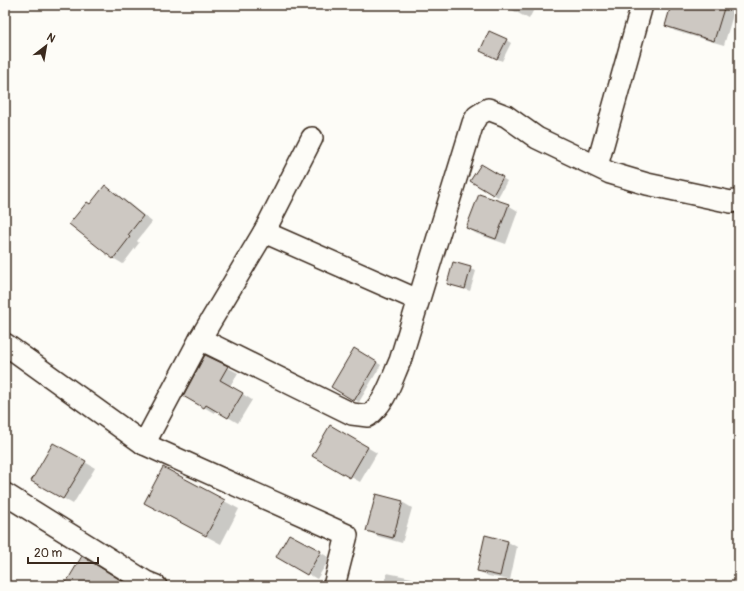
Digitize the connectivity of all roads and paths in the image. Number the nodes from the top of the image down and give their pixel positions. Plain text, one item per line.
1 (642, 5) edge
2 (312, 138) dead end
3 (597, 166) junction
4 (739, 200) edge
5 (264, 232) junction
6 (418, 300) junction
7 (200, 339) junction
8 (5, 344) edge
9 (144, 444) junction
10 (5, 494) edge
11 (156, 586) edge
12 (334, 586) edge

1 - 3 street
2 - 5 street
3 - 4 street
3 - 6 street
5 - 6 street
5 - 7 street
6 - 7 street
7 - 9 street
8 - 9 street
9 - 12 street
10 - 11 street

